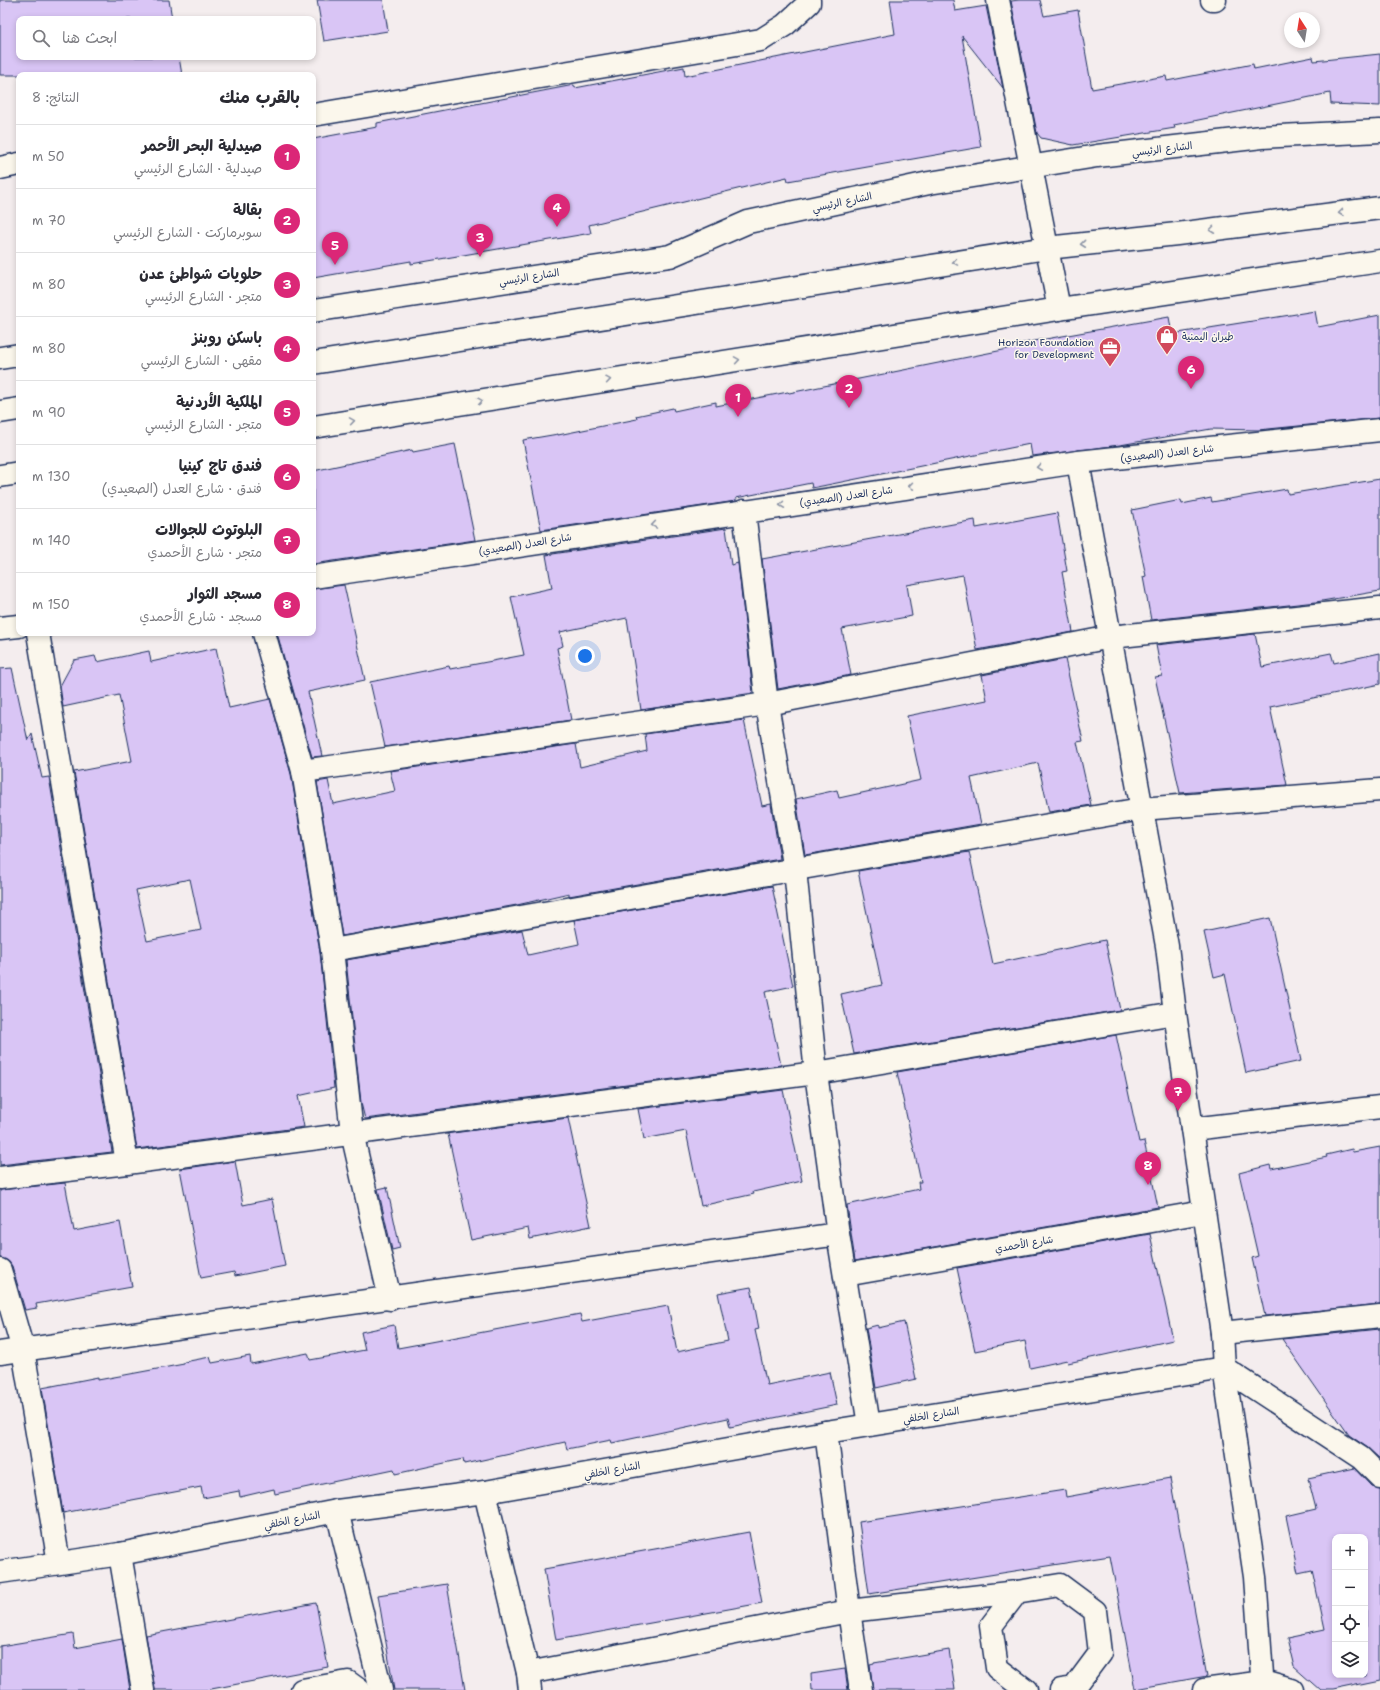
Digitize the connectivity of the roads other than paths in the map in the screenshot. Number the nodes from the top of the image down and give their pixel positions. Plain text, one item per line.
1 (809, 0) edge
2 (998, 0) edge
3 (316, 114) edge
4 (1380, 131) edge
5 (16, 165) edge
6 (1031, 167) junction
7 (0, 168) edge
8 (1380, 208) edge
9 (1047, 248) junction
10 (1380, 261) edge
11 (1060, 309) junction
12 (316, 310) edge
13 (16, 355) edge
14 (0, 358) edge
15 (316, 363) edge
16 (16, 409) edge
17 (0, 412) edge
18 (316, 427) edge
19 (1380, 430) edge
20 (1078, 462) junction
21 (16, 473) edge
22 (0, 476) edge
23 (744, 511) junction
24 (316, 577) edge
25 (1380, 608) edge
26 (16, 626) edge
27 (0, 628) edge
28 (39, 636) edge
29 (265, 636) edge
30 (1111, 637) junction
31 (767, 704) junction
32 (303, 771) junction
33 (1380, 790) edge
34 (1141, 809) junction
35 (795, 870) junction
36 (332, 950) junction
37 (1174, 1013) junction
38 (816, 1072) junction
39 (1380, 1107) edge
40 (1192, 1129) junction
41 (352, 1132) junction
42 (127, 1163) junction
43 (0, 1178) edge
44 (1203, 1212) junction
45 (838, 1234) junction
46 (0, 1270) edge
47 (845, 1275) junction
48 (390, 1299) junction
49 (1380, 1316) edge
50 (1222, 1333) junction
51 (22, 1350) junction
52 (0, 1353) edge
53 (1224, 1368) junction
54 (869, 1426) junction
55 (826, 1432) junction
56 (1380, 1477) edge
57 (485, 1492) junction
58 (337, 1511) junction
59 (120, 1554) junction
60 (59, 1563) junction
61 (0, 1572) edge
62 (1017, 1592) junction
63 (849, 1611) junction
64 (529, 1681) edge
65 (1265, 1687) edge
66 (1072, 1689) edge
67 (143, 1690) edge
68 (302, 1690) edge
69 (359, 1690) edge
70 (380, 1690) edge
71 (861, 1690) edge
72 (1026, 1690) edge
73 (1204, 1690) edge
74 (1292, 1690) edge

1 - 3 street
2 - 6 street
4 - 6 street, الشارع الرئيسي
5 - 7 street
6 - 9 street
6 - 12 street, الشارع الرئيسي
8 -> 9 street
9 - 11 street
9 -> 15 street
10 - 11 street
18 -> 11 street
13 - 14 street
16 - 17 street
19 - 20 street, شارع العدل (الصعيدي)
20 -> 23 street, شارع العدل (الصعيدي)
20 - 30 street
21 - 22 street
23 -> 24 street, شارع العدل (الصعيدي)
23 - 31 street
25 - 30 street
26 - 27 street
28 - 42 street
29 - 32 street
30 - 31 street
30 - 34 street
31 - 32 street
31 - 35 street
32 - 36 street
33 - 34 street
34 - 35 street
34 - 37 street
35 - 36 street
35 - 38 street
36 - 41 street
37 - 38 street
37 - 40 street
38 - 41 street
38 - 45 street
39 - 40 street
40 - 44 street
41 - 42 street
41 - 48 street
42 - 43 street
44 - 47 street, شارع الأحمدي
44 - 50 street
45 - 47 street
45 - 48 street
46 - 51 street
47 - 54 street
48 - 51 street
49 - 50 street
50 - 53 street
51 - 52 street
51 - 60 street
53 - 54 street, الشارع الخلفي
53 - 56 street
53 - 65 street
54 - 55 street, الشارع الخلفي
55 - 57 street, الشارع الخلفي
55 - 63 street
57 - 58 street, الشارع الخلفي
57 - 64 street
58 - 59 street, الشارع الخلفي
58 - 70 street
59 - 60 street, الشارع الخلفي
59 - 67 street
60 - 61 street, الشارع الخلفي
62 - 63 street
62 - 66 street
62 - 72 street
63 - 64 street
63 - 71 street
65 - 73 street
65 - 74 street
68 - 69 street

